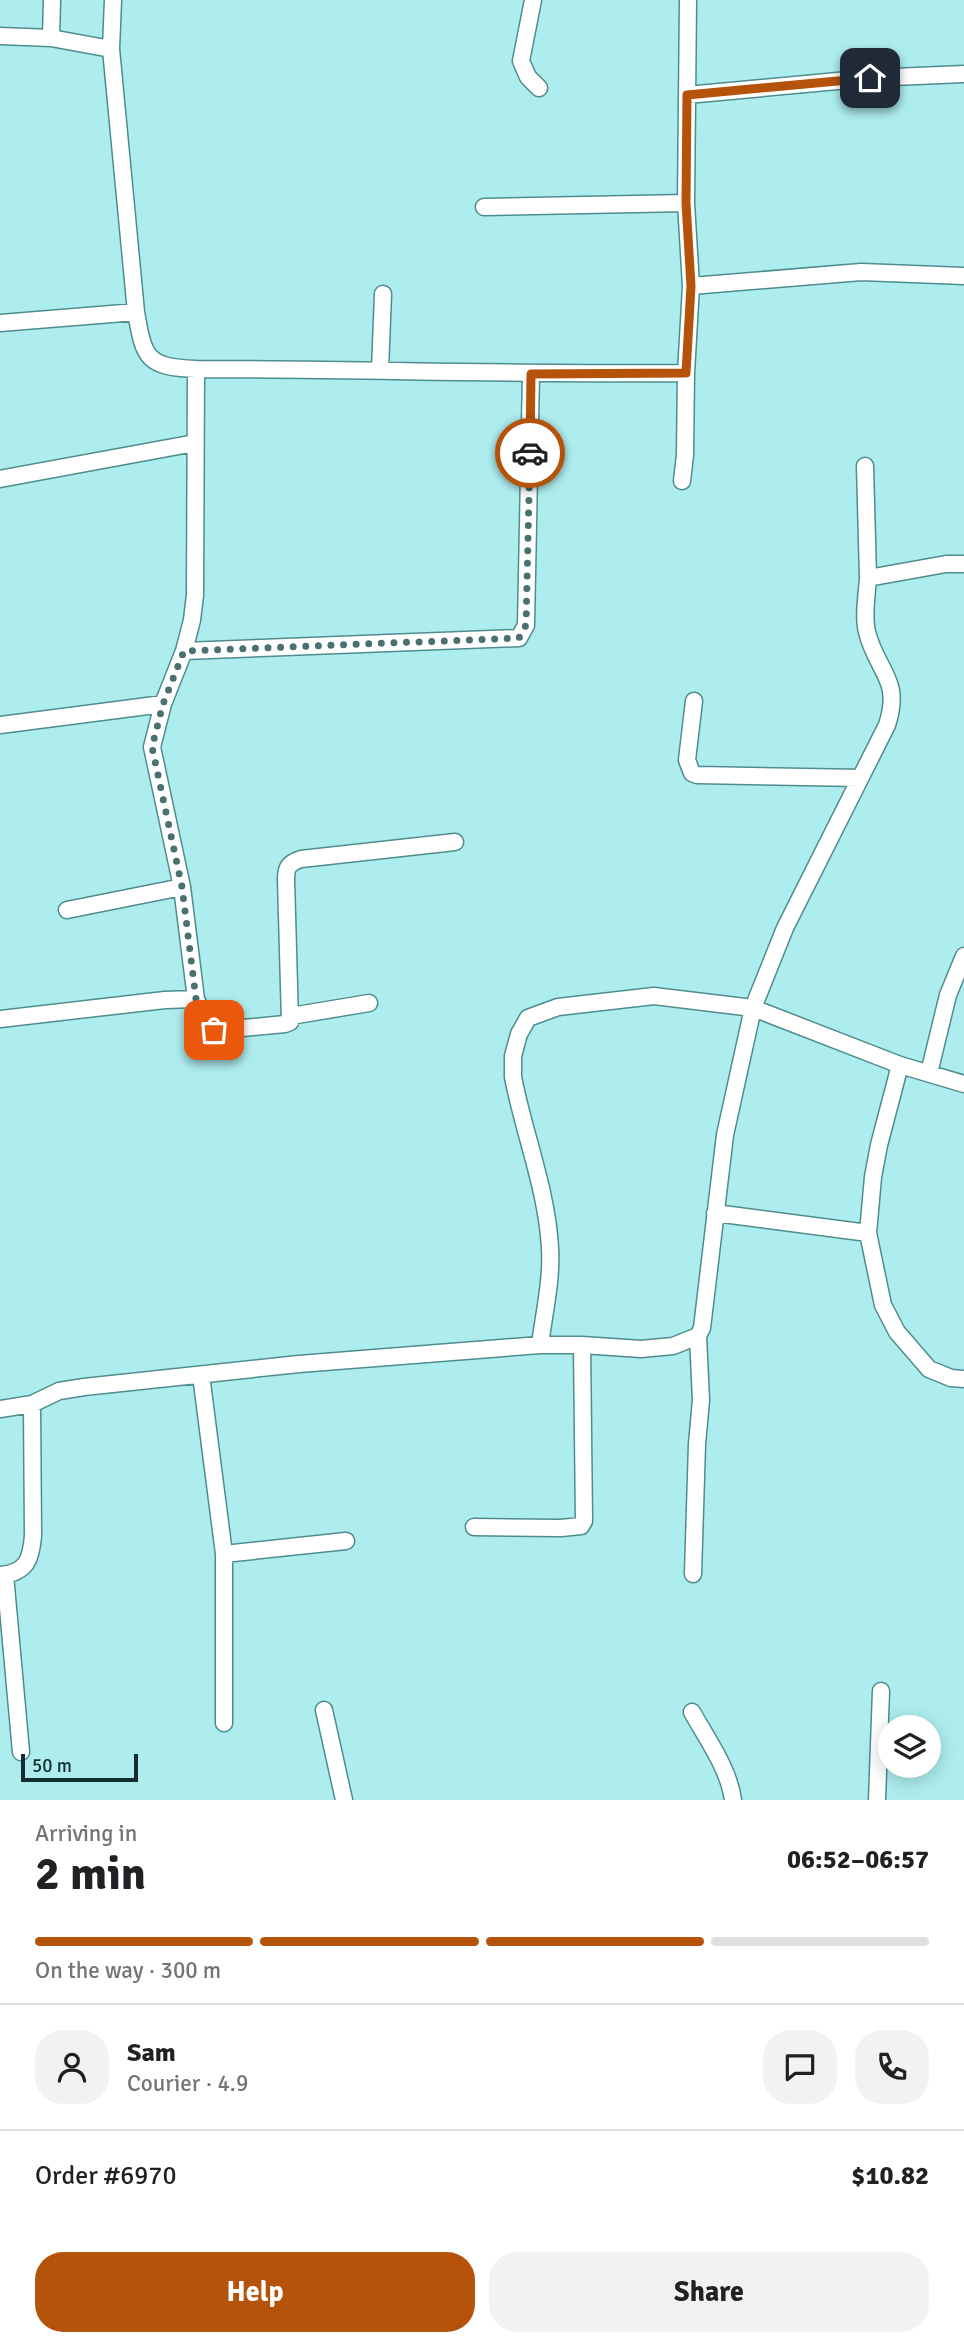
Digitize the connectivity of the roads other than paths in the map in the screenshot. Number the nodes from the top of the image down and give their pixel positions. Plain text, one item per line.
1 (52, 0) edge
2 (113, 0) edge
3 (533, 0) edge
4 (688, 0) edge
5 (0, 36) edge
6 (51, 38) junction
7 (111, 50) junction
8 (964, 74) edge
9 (539, 88) dead end
10 (687, 95) junction
11 (686, 203) junction
12 (484, 207) dead end
13 (964, 276) edge
14 (691, 286) junction
15 (383, 294) dead end
16 (135, 312) junction
17 (0, 323) edge
18 (196, 369) junction
19 (380, 369) junction
20 (686, 373) junction
21 (531, 374) junction
22 (195, 443) junction
23 (865, 466) dead end
24 (0, 479) edge
25 (682, 481) dead end
26 (964, 564) edge
27 (869, 578) junction
28 (184, 651) junction
29 (694, 701) dead end
30 (163, 704) junction
31 (0, 725) edge
32 (860, 778) junction
33 (455, 842) dead end
34 (182, 887) junction
35 (67, 910) dead end
36 (964, 956) edge
37 (196, 999) junction
38 (369, 1003) dead end
39 (754, 1008) junction
40 (291, 1016) junction
41 (0, 1019) edge
42 (900, 1065) junction
43 (929, 1073) junction
44 (964, 1084) edge
45 (715, 1213) junction
46 (869, 1233) junction
47 (698, 1336) junction
48 (540, 1345) junction
49 (582, 1345) junction
50 (201, 1374) junction
51 (964, 1379) edge
52 (32, 1404) junction
53 (0, 1409) edge
54 (474, 1527) dead end
55 (345, 1541) dead end
56 (224, 1554) junction
57 (693, 1574) dead end
58 (3, 1575) edge
59 (881, 1691) dead end
60 (324, 1710) dead end
61 (692, 1712) dead end
62 (224, 1723) dead end
63 (20, 1752) dead end
64 (344, 1800) edge
65 (733, 1800) edge
66 (877, 1800) edge

1 - 6 street
2 - 7 street
3 - 9 street
4 - 10 street
5 - 6 street
6 - 7 street
7 - 16 street
8 - 10 street
10 - 11 street
11 - 12 street
11 - 14 street
13 - 14 street
14 - 20 street
15 - 19 street
16 - 17 street
16 - 18 street
18 - 19 street
18 - 22 street
19 - 21 street
20 - 21 street
20 - 25 street
21 - 28 street
22 - 24 street
22 - 28 street
23 - 27 street
26 - 27 street
27 - 32 street
28 - 30 street
29 - 32 street
30 - 31 street
30 - 34 street
32 - 39 street
33 - 40 street
34 - 35 street
34 - 37 street
36 - 43 street
37 - 40 street
37 - 41 street
38 - 40 street
39 - 42 street
39 - 45 street
39 - 48 street
42 - 43 street
42 - 46 street
43 - 44 street
45 - 46 street
45 - 47 street
46 - 51 street
47 - 49 street
47 - 57 street
48 - 49 street
48 - 50 street
49 - 54 street
50 - 52 street
50 - 56 street
52 - 53 street
52 - 58 street
55 - 56 street
56 - 62 street
58 - 63 street
59 - 66 street
60 - 64 street
61 - 65 street

